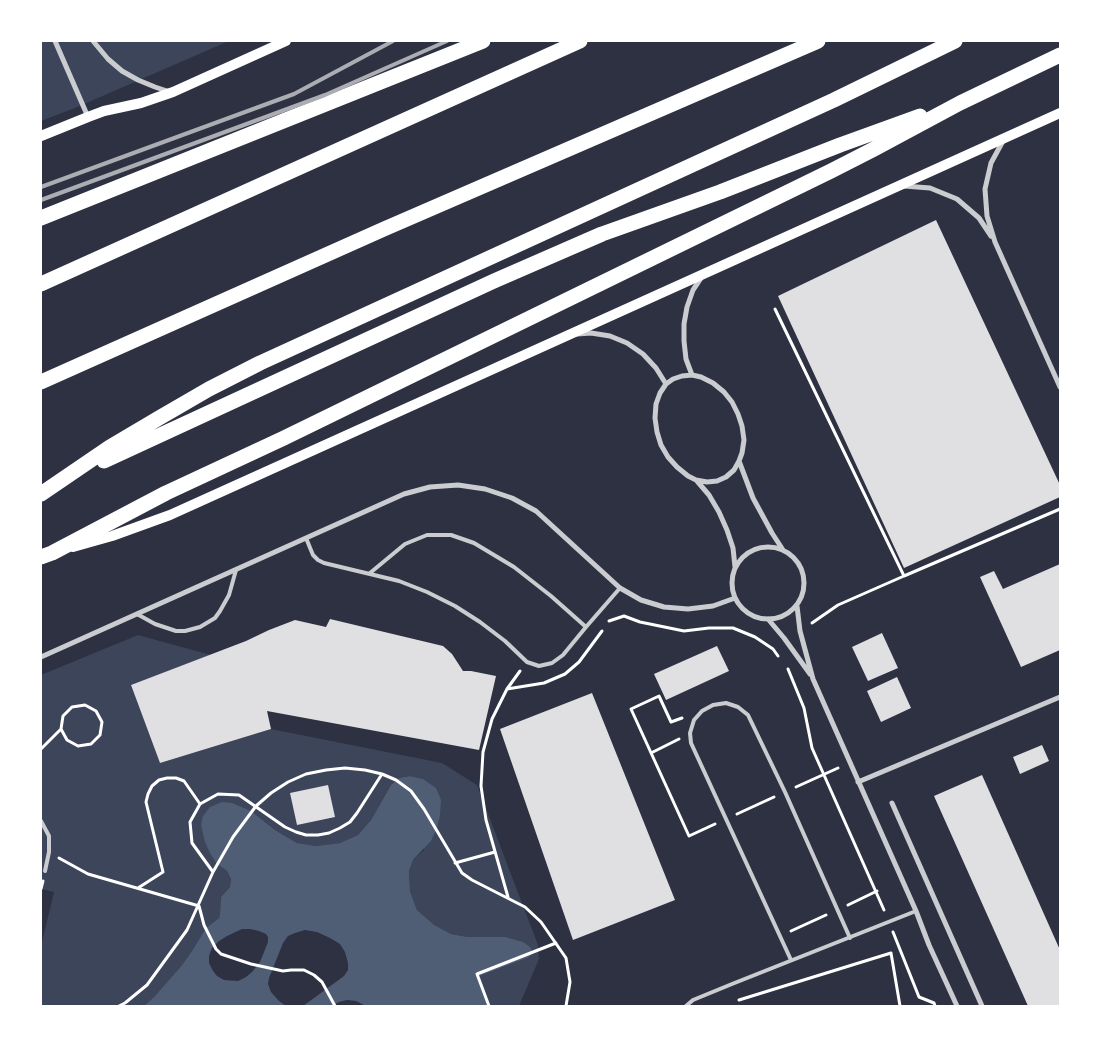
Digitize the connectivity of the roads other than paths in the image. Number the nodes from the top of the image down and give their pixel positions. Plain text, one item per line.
1 (64, 41) edge
2 (93, 41) edge
3 (286, 41) edge
4 (483, 41) edge
5 (580, 41) edge
6 (818, 41) edge
7 (955, 41) edge
8 (56, 43) edge
9 (1060, 55) edge
10 (173, 92) junction
11 (960, 102) junction
12 (1060, 113) edge
13 (88, 116) junction
14 (41, 136) edge
15 (1004, 139) junction
16 (901, 185) junction
17 (41, 218) edge
18 (995, 242) junction
19 (702, 275) junction
20 (41, 284) edge
21 (572, 335) junction
22 (692, 375) junction
23 (41, 382) edge
24 (666, 384) junction
25 (1060, 387) edge
26 (740, 461) junction
27 (64, 479) junction
28 (696, 480) junction
29 (41, 494) edge
30 (306, 538) junction
31 (783, 550) junction
32 (47, 555) edge
33 (735, 568) junction
34 (236, 570) junction
35 (370, 573) junction
36 (620, 588) junction
37 (735, 598) junction
38 (797, 606) junction
39 (137, 614) junction
40 (768, 619) junction
41 (586, 627) junction
42 (41, 657) edge
43 (813, 679) junction
44 (1060, 697) edge
45 (858, 782) junction
46 (892, 803) dead end
47 (41, 821) edge
48 (45, 871) dead end
49 (916, 912) junction
50 (850, 938) junction
51 (791, 960) junction
52 (686, 1006) edge
53 (957, 1006) edge
54 (982, 1006) edge

1 - 8 street
2 - 10 street
3 - 10 main road
4 - 17 highway
5 - 20 highway
6 - 23 highway
7 - 27 highway
8 - 13 street
9 - 11 highway
10 - 13 main road
11 - 27 highway
11 - 32 highway
12 - 15 main road
13 - 14 main road
15 - 16 main road
15 - 18 street
16 - 18 street
16 - 19 main road
18 - 25 street
19 - 21 main road
19 - 22 street
21 - 24 street
21 - 32 main road
22 - 24 street
22 - 26 street
24 - 28 street
26 - 28 street
26 - 31 street
27 - 29 highway
28 - 33 street
30 - 34 street
30 - 35 lane
30 - 36 street
31 - 33 street
31 - 38 street
33 - 37 street
34 - 39 street
34 - 39 lane
35 - 41 lane
35 - 41 lane
36 - 37 street
36 - 41 lane
37 - 40 street
38 - 40 street
38 - 43 street
39 - 42 street
40 - 43 street
43 - 45 street
44 - 45 street
45 - 49 street
46 - 54 street
47 - 48 lane
49 - 50 lane
49 - 53 street
50 - 51 lane
50 - 51 lane
51 - 52 lane

